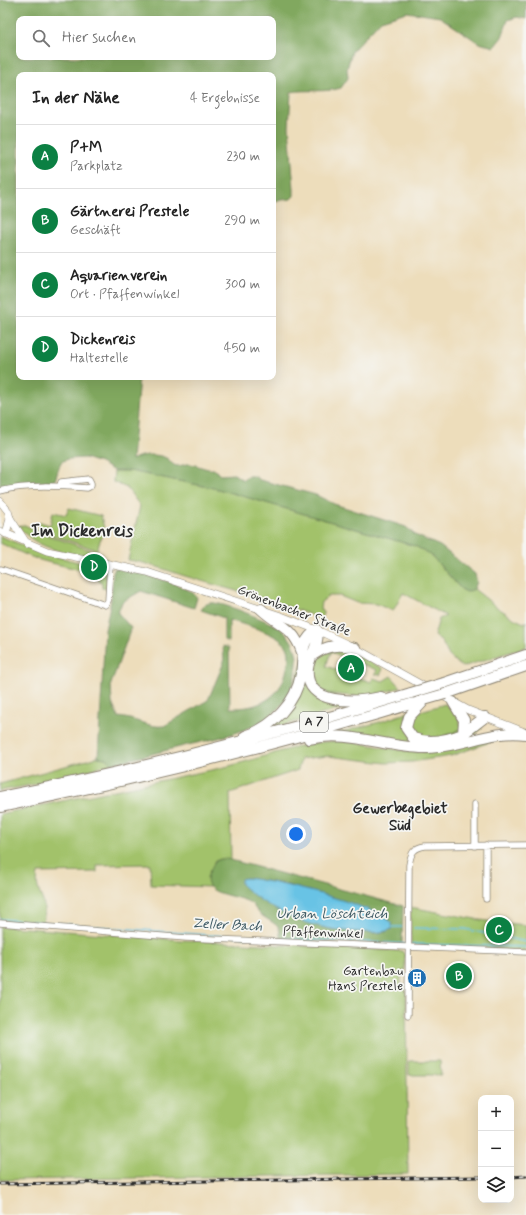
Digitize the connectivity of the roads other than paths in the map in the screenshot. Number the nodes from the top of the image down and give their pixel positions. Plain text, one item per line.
1 (60, 486) junction
2 (0, 491) edge
3 (0, 501) edge
4 (10, 518) junction
5 (3, 533) edge
6 (27, 544) junction
7 (110, 564) junction
8 (1, 569) dead end
9 (261, 609) junction
10 (317, 630) junction
11 (355, 648) junction
12 (302, 652) junction
13 (313, 655) junction
14 (526, 655) edge
15 (526, 666) edge
16 (411, 693) junction
17 (424, 700) junction
18 (454, 702) junction
19 (485, 717) junction
20 (526, 733) edge
21 (463, 734) junction
22 (477, 739) junction
23 (276, 743) junction
24 (215, 749) junction
25 (0, 797) edge
26 (475, 804) dead end
27 (0, 808) edge
28 (486, 845) junction
29 (526, 845) edge
30 (475, 846) junction
31 (486, 899) dead end
32 (0, 923) edge
33 (407, 945) junction
34 (526, 952) edge
35 (408, 1015) dead end

1 - 1 street
1 - 2 street
3 - 4 main road
4 - 5 main road
4 - 6 main road
5 - 6 main road, Grönenbacher Straße
6 - 7 main road, Grönenbacher Straße
7 - 8 street
7 - 9 main road, Grönenbacher Straße
9 - 10 main road, Grönenbacher Straße
9 - 12 highway
10 - 11 main road, Grönenbacher Straße
10 - 12 highway, A 7
10 - 13 highway
11 - 13 highway
11 - 18 main road, Grönenbacher Straße
12 - 24 highway, A 7
13 - 16 highway
14 - 16 highway, A 7, bridge
15 - 17 highway, A 7, bridge
16 - 24 highway, A 7
17 - 21 highway
17 - 23 highway, A 7
18 - 19 main road, Grönenbacher Straße
18 - 21 highway
19 - 20 main road, Grönenbacher Straße
19 - 21 highway
19 - 22 highway
20 - 22 highway
22 - 23 highway
23 - 27 highway, A 7
24 - 25 highway, A 7
26 - 30 street
28 - 29 street
28 - 30 street
28 - 31 street
30 - 33 street
32 - 33 street, Pfaffenwinkel
33 - 34 street, Pfaffenwinkel
33 - 35 street

